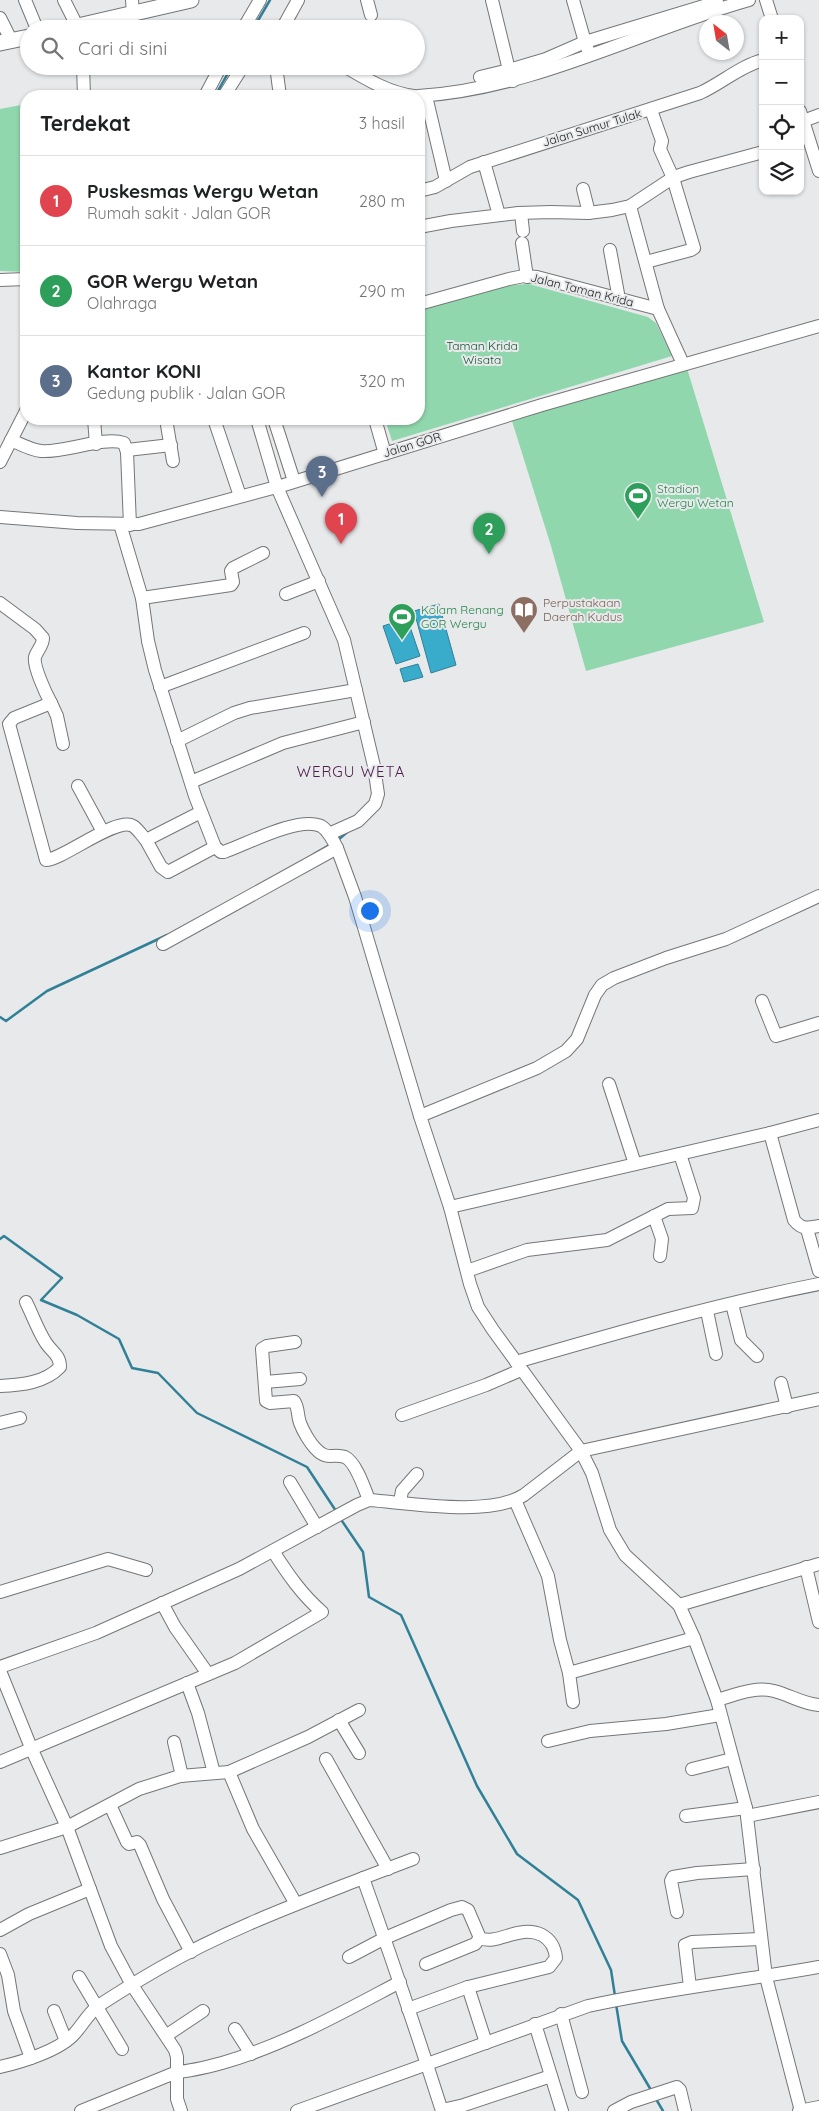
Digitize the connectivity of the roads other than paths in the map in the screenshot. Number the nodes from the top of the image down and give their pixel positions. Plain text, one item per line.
1 (25, 0) edge
2 (64, 0) edge
3 (191, 0) edge
4 (260, 0) edge
5 (298, 0) edge
6 (367, 0) edge
7 (492, 0) edge
8 (572, 0) edge
9 (722, 0) edge
10 (749, 0) edge
11 (766, 0) edge
12 (132, 7) edge
13 (771, 15) edge
14 (371, 16) dead end
15 (0, 18) edge
16 (34, 20) edge
17 (73, 20) edge
18 (96, 20) edge
19 (248, 20) edge
20 (287, 20) edge
21 (20, 39) edge
22 (5, 42) edge
23 (587, 49) junction
24 (759, 61) edge
25 (83, 75) edge
26 (216, 75) edge
27 (237, 75) edge
28 (277, 75) edge
29 (361, 75) edge
30 (511, 75) junction
31 (480, 77) dead end
32 (84, 90) edge
33 (208, 90) edge
34 (228, 90) edge
35 (279, 90) edge
36 (391, 90) edge
37 (425, 95) edge
38 (651, 110) junction
39 (425, 115) edge
40 (819, 115) edge
41 (804, 116) edge
42 (805, 142) edge
43 (759, 153) edge
44 (484, 162) junction
45 (819, 171) edge
46 (673, 178) junction
47 (446, 181) junction
48 (583, 189) dead end
49 (425, 190) edge
50 (630, 206) junction
51 (522, 213) junction
52 (589, 213) junction
53 (498, 215) junction
54 (425, 226) edge
55 (610, 250) dead end
56 (646, 262) junction
57 (527, 276) junction
58 (20, 279) edge
59 (0, 280) edge
60 (619, 299) junction
61 (425, 302) edge
62 (658, 308) junction
63 (819, 326) edge
64 (683, 364) junction
65 (20, 423) edge
66 (94, 425) edge
67 (167, 425) edge
68 (216, 425) edge
69 (259, 425) edge
70 (275, 425) edge
71 (377, 425) edge
72 (11, 440) junction
73 (96, 444) junction
74 (171, 446) junction
75 (127, 450) junction
76 (385, 454) junction
77 (174, 461) dead end
78 (0, 462) edge
79 (283, 485) junction
80 (240, 496) junction
81 (0, 517) edge
82 (125, 524) junction
83 (263, 553) dead end
84 (319, 582) junction
85 (286, 594) dead end
86 (142, 598) junction
87 (0, 603) edge
88 (304, 632) dead end
89 (160, 687) junction
90 (356, 690) junction
91 (51, 704) junction
92 (364, 722) junction
93 (5, 723) edge
94 (177, 741) junction
95 (63, 744) dead end
96 (191, 782) junction
97 (78, 786) dead end
98 (201, 812) junction
99 (103, 832) junction
100 (146, 840) junction
101 (333, 841) junction
102 (215, 847) junction
103 (819, 896) edge
104 (163, 944) dead end
105 (762, 1001) dead end
106 (819, 1023) edge
107 (609, 1084) dead end
108 (420, 1116) junction
109 (818, 1124) edge
110 (770, 1133) junction
111 (680, 1154) junction
112 (634, 1164) junction
113 (450, 1207) junction
114 (654, 1216) junction
115 (813, 1228) edge
116 (660, 1256) dead end
117 (467, 1271) junction
118 (819, 1271) edge
119 (819, 1284) edge
120 (26, 1302) dead end
121 (732, 1304) junction
122 (707, 1311) junction
123 (295, 1342) dead end
124 (716, 1354) dead end
125 (756, 1356) dead end
126 (519, 1366) junction
127 (300, 1379) dead end
128 (265, 1382) junction
129 (781, 1383) dead end
130 (0, 1386) edge
131 (819, 1399) edge
132 (787, 1406) junction
133 (402, 1415) dead end
134 (20, 1418) dead end
135 (0, 1423) edge
136 (581, 1451) junction
137 (416, 1474) dead end
138 (290, 1482) dead end
139 (369, 1500) junction
140 (516, 1500) junction
141 (400, 1502) junction
142 (321, 1524) junction
143 (273, 1550) junction
144 (819, 1564) edge
145 (806, 1567) junction
146 (146, 1570) dead end
147 (0, 1592) edge
148 (162, 1603) junction
149 (679, 1605) junction
150 (819, 1622) edge
151 (694, 1638) junction
152 (0, 1666) edge
153 (0, 1671) edge
154 (569, 1673) junction
155 (208, 1674) junction
156 (187, 1683) junction
157 (717, 1700) junction
158 (573, 1702) dead end
159 (819, 1705) edge
160 (359, 1710) dead end
161 (720, 1715) junction
162 (339, 1720) junction
163 (174, 1742) dead end
164 (548, 1742) dead end
165 (32, 1750) junction
166 (359, 1753) dead end
167 (326, 1759) dead end
168 (732, 1759) junction
169 (0, 1762) edge
170 (692, 1769) dead end
171 (229, 1772) junction
172 (214, 1773) junction
173 (182, 1776) junction
174 (819, 1802) edge
175 (110, 1805) junction
176 (746, 1812) junction
177 (686, 1816) dead end
178 (67, 1827) junction
179 (0, 1848) edge
180 (413, 1859) dead end
181 (388, 1869) junction
182 (754, 1869) junction
183 (363, 1878) junction
184 (90, 1889) junction
185 (296, 1904) junction
186 (677, 1912) dead end
187 (0, 1930) edge
188 (385, 1938) junction
189 (480, 1938) junction
190 (760, 1938) junction
191 (191, 1952) junction
192 (0, 1954) edge
193 (349, 1957) dead end
194 (426, 1964) dead end
195 (819, 1967) edge
196 (766, 1977) junction
197 (79, 1978) dead end
198 (400, 1982) junction
199 (132, 1985) junction
200 (468, 1987) junction
201 (690, 1987) junction
202 (98, 2006) junction
203 (408, 2009) junction
204 (54, 2011) dead end
205 (202, 2011) dead end
206 (561, 2014) junction
207 (535, 2024) junction
208 (234, 2029) dead end
209 (167, 2036) junction
210 (66, 2041) junction
211 (486, 2043) junction
212 (122, 2049) dead end
213 (251, 2054) junction
214 (31, 2058) junction
215 (425, 2064) junction
216 (0, 2067) edge
217 (177, 2072) junction
218 (552, 2076) junction
219 (582, 2092) dead end
220 (819, 2107) edge
221 (318, 2108) edge
222 (442, 2110) edge
223 (81, 2111) edge
224 (180, 2111) edge
225 (297, 2111) edge
226 (562, 2111) edge
227 (614, 2111) edge
228 (685, 2111) edge
229 (800, 2111) edge

1 - 16 street
2 - 17 street
3 - 12 main road
4 - 19 street
5 - 20 street
6 - 14 street
7 - 30 street
8 - 23 street
9 - 23 street
10 - 23 street
11 - 13 street
12 - 18 main road
15 - 22 street
21 - 22 main road
23 - 30 street
24 - 38 street, Jalan Sumur Tulak
25 - 32 street
26 - 33 street
27 - 34 street
28 - 35 street
29 - 36 street
30 - 31 street
30 - 37 street
38 - 44 street, Jalan Sumur Tulak
38 - 46 street
39 - 47 street
40 - 41 street
42 - 45 street
43 - 46 street
44 - 47 street, Jalan Sumur Tulak
44 - 53 street
46 - 50 street
46 - 56 street
47 - 49 street, Jalan Sumur Tulak
48 - 52 street
50 - 52 street
50 - 56 street
51 - 52 street
51 - 53 street
51 - 57 street
53 - 54 street
55 - 60 street
56 - 62 street
57 - 60 street, Jalan Taman Krida
57 - 61 street, Jalan Taman Krida
58 - 59 street
60 - 62 street, Jalan Taman Krida
62 - 64 street
63 - 64 street, Jalan GOR
64 - 76 street, Jalan GOR
65 - 72 street
66 - 73 street
67 - 74 street
68 - 80 street
69 - 79 street
70 - 79 street
71 - 76 street
72 - 73 street
72 - 78 street
73 - 75 street
74 - 75 street
74 - 77 street
75 - 82 street
76 - 79 street, Jalan GOR
79 - 80 street, Jalan GOR
79 - 84 street
80 - 82 street, Jalan GOR
81 - 82 street, Jalan GOR
82 - 86 street
83 - 86 street
84 - 85 street
84 - 90 street
86 - 89 street
87 - 91 street
88 - 89 street
89 - 94 street
90 - 92 street
90 - 94 street
91 - 93 street
91 - 95 street
92 - 96 street
92 - 101 street
93 - 99 street
94 - 96 street
96 - 98 street
97 - 99 street
98 - 100 street
98 - 102 street
99 - 100 street
100 - 102 street
101 - 102 street
101 - 104 street
101 - 108 street
103 - 108 street
105 - 106 street
107 - 112 street
108 - 113 street
109 - 110 street
110 - 111 street
110 - 115 street
111 - 112 street
111 - 114 street
112 - 113 street
113 - 117 street
114 - 116 street
114 - 117 street
115 - 118 street
117 - 126 street
119 - 121 street
120 - 130 street
121 - 122 street
121 - 125 street
122 - 124 street
122 - 126 street
123 - 128 street
126 - 133 street
126 - 136 street
127 - 128 street
128 - 139 street
129 - 132 street
131 - 132 street
132 - 136 street
134 - 135 street
136 - 140 street
136 - 149 street
137 - 141 street
138 - 142 street
139 - 141 street
139 - 142 street
140 - 141 street
140 - 154 street
142 - 143 street
143 - 148 street
143 - 155 street
144 - 145 street
145 - 149 street
145 - 150 street
146 - 147 street
148 - 152 street
148 - 155 street
149 - 151 street
151 - 154 street
151 - 157 street
153 - 165 street
154 - 158 street
155 - 156 street
156 - 165 street
156 - 172 street
157 - 159 street
157 - 161 street
160 - 162 street
161 - 164 street
161 - 168 street
162 - 166 street
162 - 171 street
163 - 173 street
165 - 169 street
165 - 178 street
167 - 181 street
168 - 170 street
168 - 176 street
171 - 172 street
171 - 185 street
172 - 173 street
173 - 175 street
174 - 176 street
175 - 178 street
175 - 191 street
176 - 177 street
176 - 182 street
178 - 179 street
178 - 184 street
180 - 181 street
181 - 183 street
182 - 186 street
182 - 190 street
183 - 185 street
183 - 188 street
184 - 187 street
184 - 199 street
185 - 191 street
188 - 189 street
188 - 193 street
188 - 198 street
189 - 194 street
189 - 200 street
190 - 196 street
190 - 201 street
191 - 199 street
192 - 214 street
195 - 196 street
196 - 201 street
196 - 229 street
197 - 202 street
198 - 203 street
198 - 213 street
199 - 202 street
199 - 209 street
200 - 203 street
200 - 211 street
201 - 206 street
202 - 210 street
202 - 212 street
203 - 215 street
204 - 210 street
205 - 209 street
206 - 207 street
206 - 219 street
207 - 211 street
207 - 218 street
208 - 213 street
209 - 217 street
210 - 214 street
211 - 215 street
213 - 217 street
214 - 216 street
215 - 221 street
215 - 222 street
217 - 223 street
217 - 224 street
218 - 222 street
218 - 226 street
220 - 229 street
221 - 225 street
227 - 228 street

